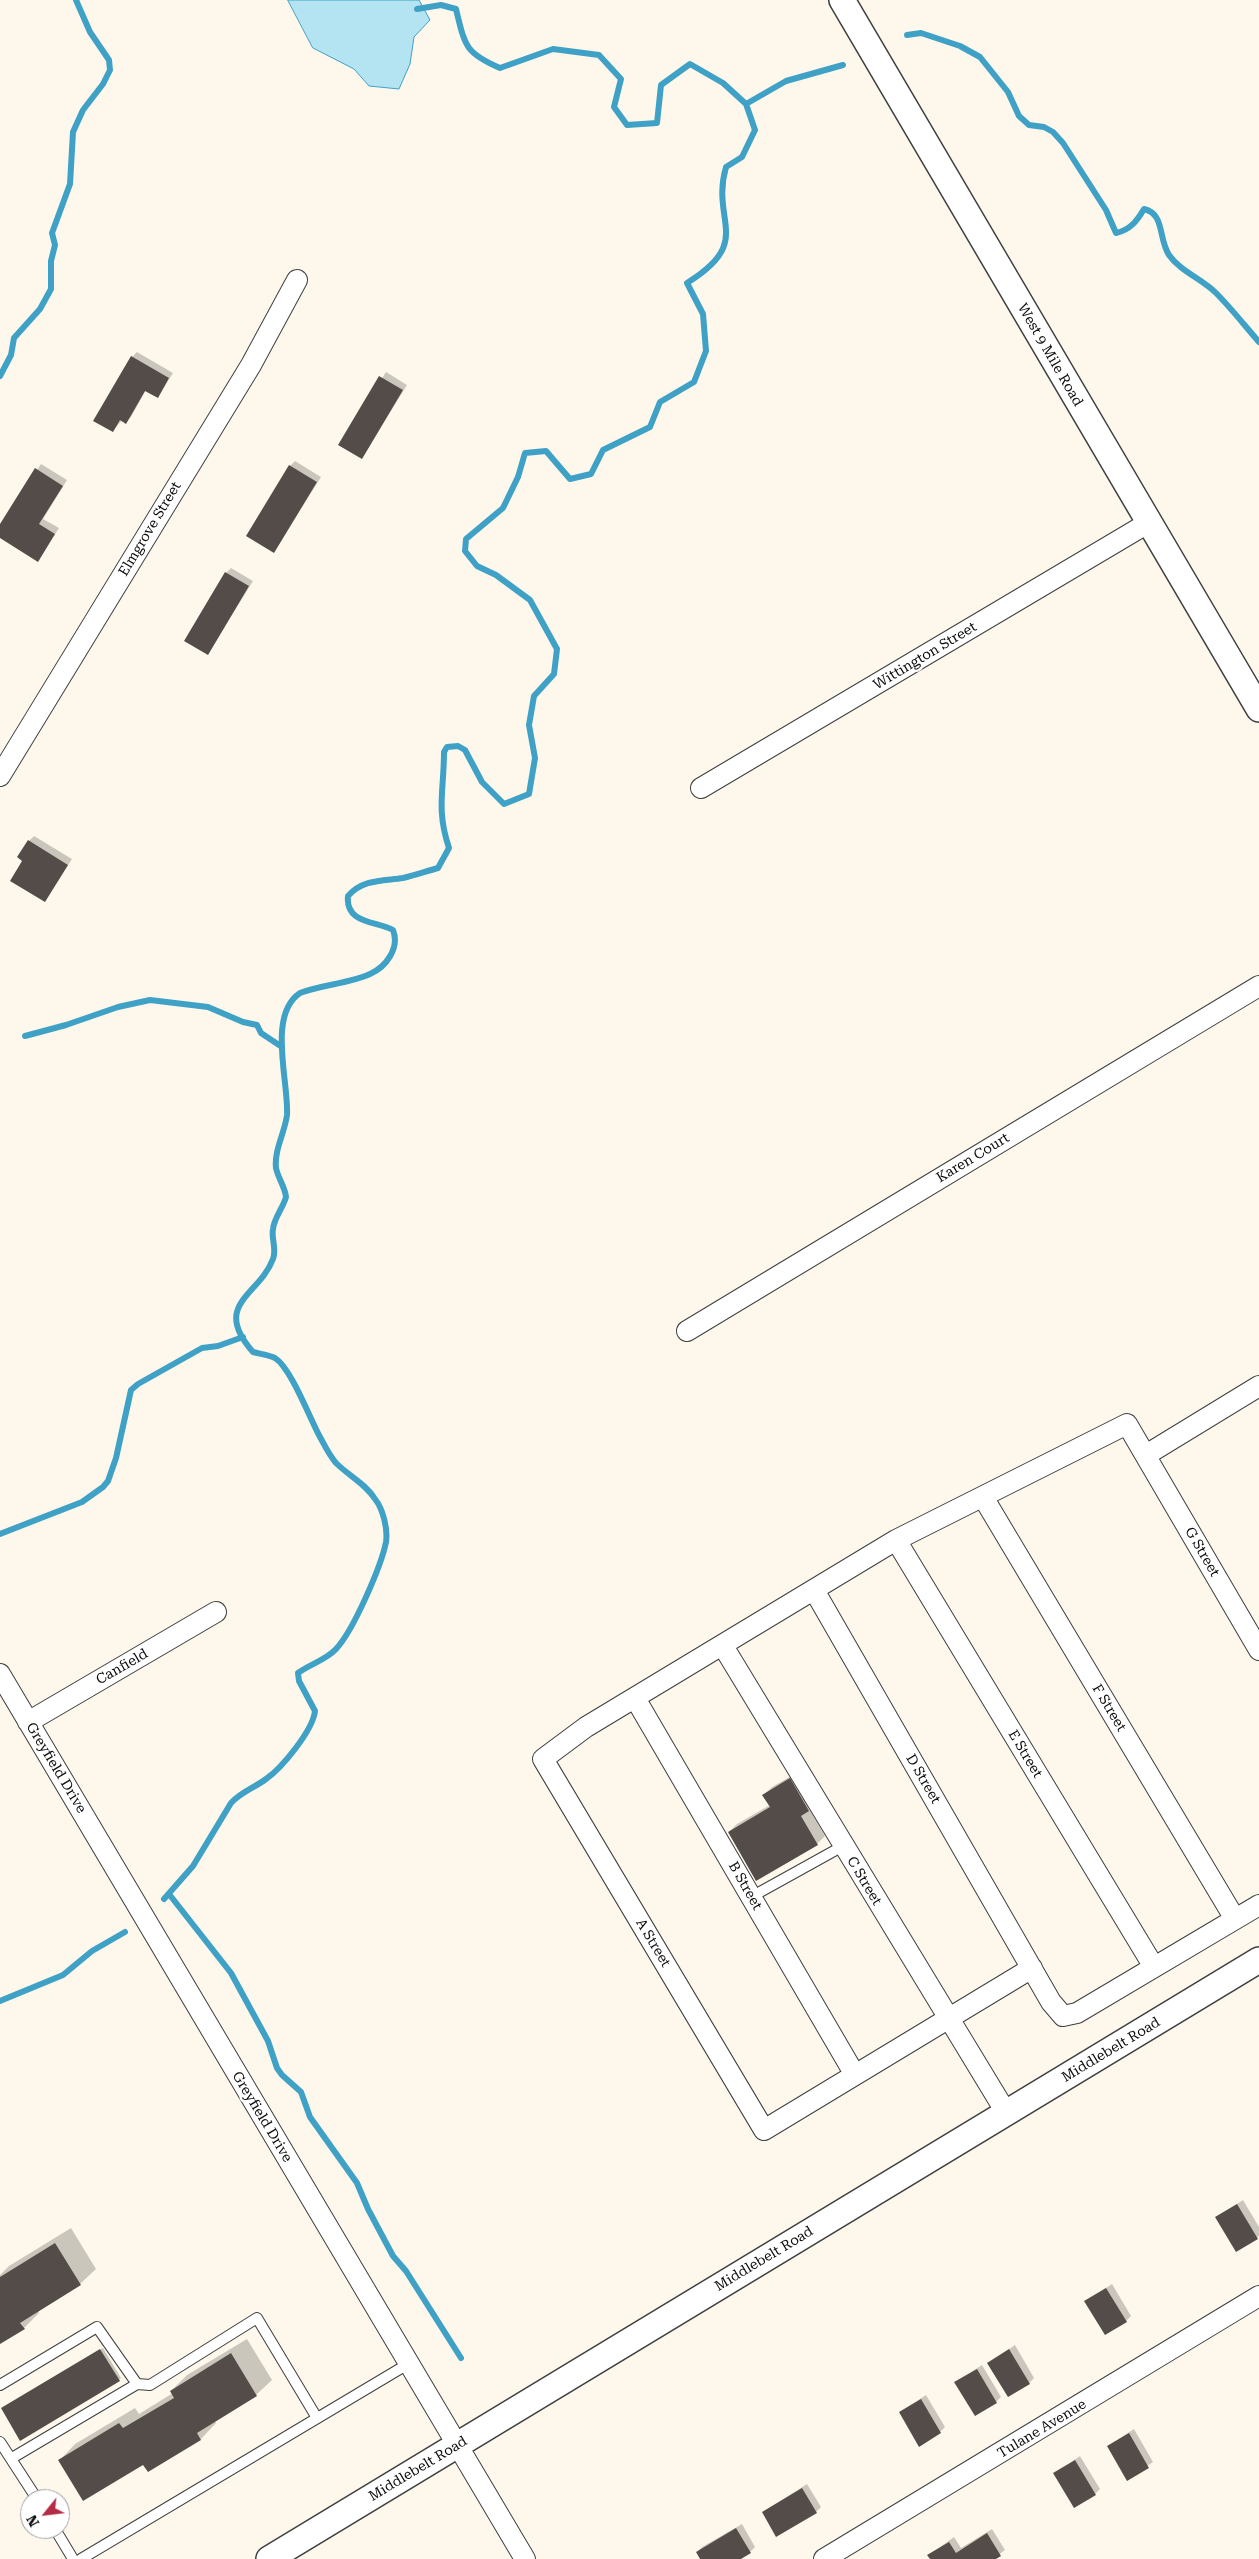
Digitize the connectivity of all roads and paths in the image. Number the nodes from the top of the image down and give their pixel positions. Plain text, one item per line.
1 (842, 0) edge
2 (297, 280) dead end
3 (1148, 523) junction
4 (1259, 708) edge
5 (0, 776) edge
6 (701, 788) dead end
7 (1259, 986) edge
8 (687, 1331) dead end
9 (1259, 1386) edge
10 (1146, 1454) junction
11 (983, 1497) junction
12 (896, 1540) junction
13 (814, 1590) junction
14 (216, 1612) dead end
15 (723, 1646) junction
16 (1259, 1650) edge
17 (1, 1677) edge
18 (635, 1698) junction
19 (28, 1722) junction
20 (843, 1846) junction
21 (751, 1897) junction
22 (1259, 1905) edge
23 (1234, 1919) junction
24 (1259, 1960) edge
25 (1032, 1968) junction
26 (1154, 1968) junction
27 (947, 2019) junction
28 (855, 2075) junction
29 (1007, 2114) junction
30 (1259, 2296) edge
31 (408, 2364) junction
32 (137, 2384) junction
33 (0, 2385) edge
34 (317, 2418) junction
35 (0, 2442) edge
36 (456, 2446) junction
37 (12, 2458) junction
38 (31, 2489) edge
39 (61, 2539) edge
40 (74, 2559) edge
41 (81, 2559) edge
42 (269, 2559) edge
43 (525, 2559) edge
44 (824, 2559) edge

1 - 3 street, West 9 Mile Road
2 - 5 street, Elmgrove Street
3 - 4 street, West 9 Mile Road
3 - 6 street, Wittington Street
7 - 8 street, Karen Court
9 - 10 street
10 - 11 street, G Street
10 - 16 street, G Street
11 - 12 street
11 - 23 street, F Street
12 - 13 street
12 - 26 street, E Street
13 - 15 street
13 - 25 street, D Street
14 - 19 street, Canfield
15 - 18 street
15 - 20 street, C Street
17 - 19 street, Greyfield Drive
18 - 21 street, B Street
18 - 28 street, A Street
19 - 31 street, Greyfield Drive
20 - 21 lane
20 - 27 street, C Street
21 - 28 street, B Street
22 - 23 street
23 - 26 street
24 - 29 street, Middlebelt Road
25 - 26 street, D Street
25 - 27 street, A Street
27 - 28 street, A Street
27 - 29 street, C Street
29 - 36 street, Middlebelt Road
30 - 44 street, Tulane Avenue
31 - 34 lane
31 - 36 street, Greyfield Drive
32 - 33 lane
32 - 34 lane
32 - 37 lane
34 - 41 lane
35 - 37 lane
36 - 42 street, Middlebelt Road
36 - 43 street, Greyfield Drive
37 - 38 lane
39 - 40 lane

